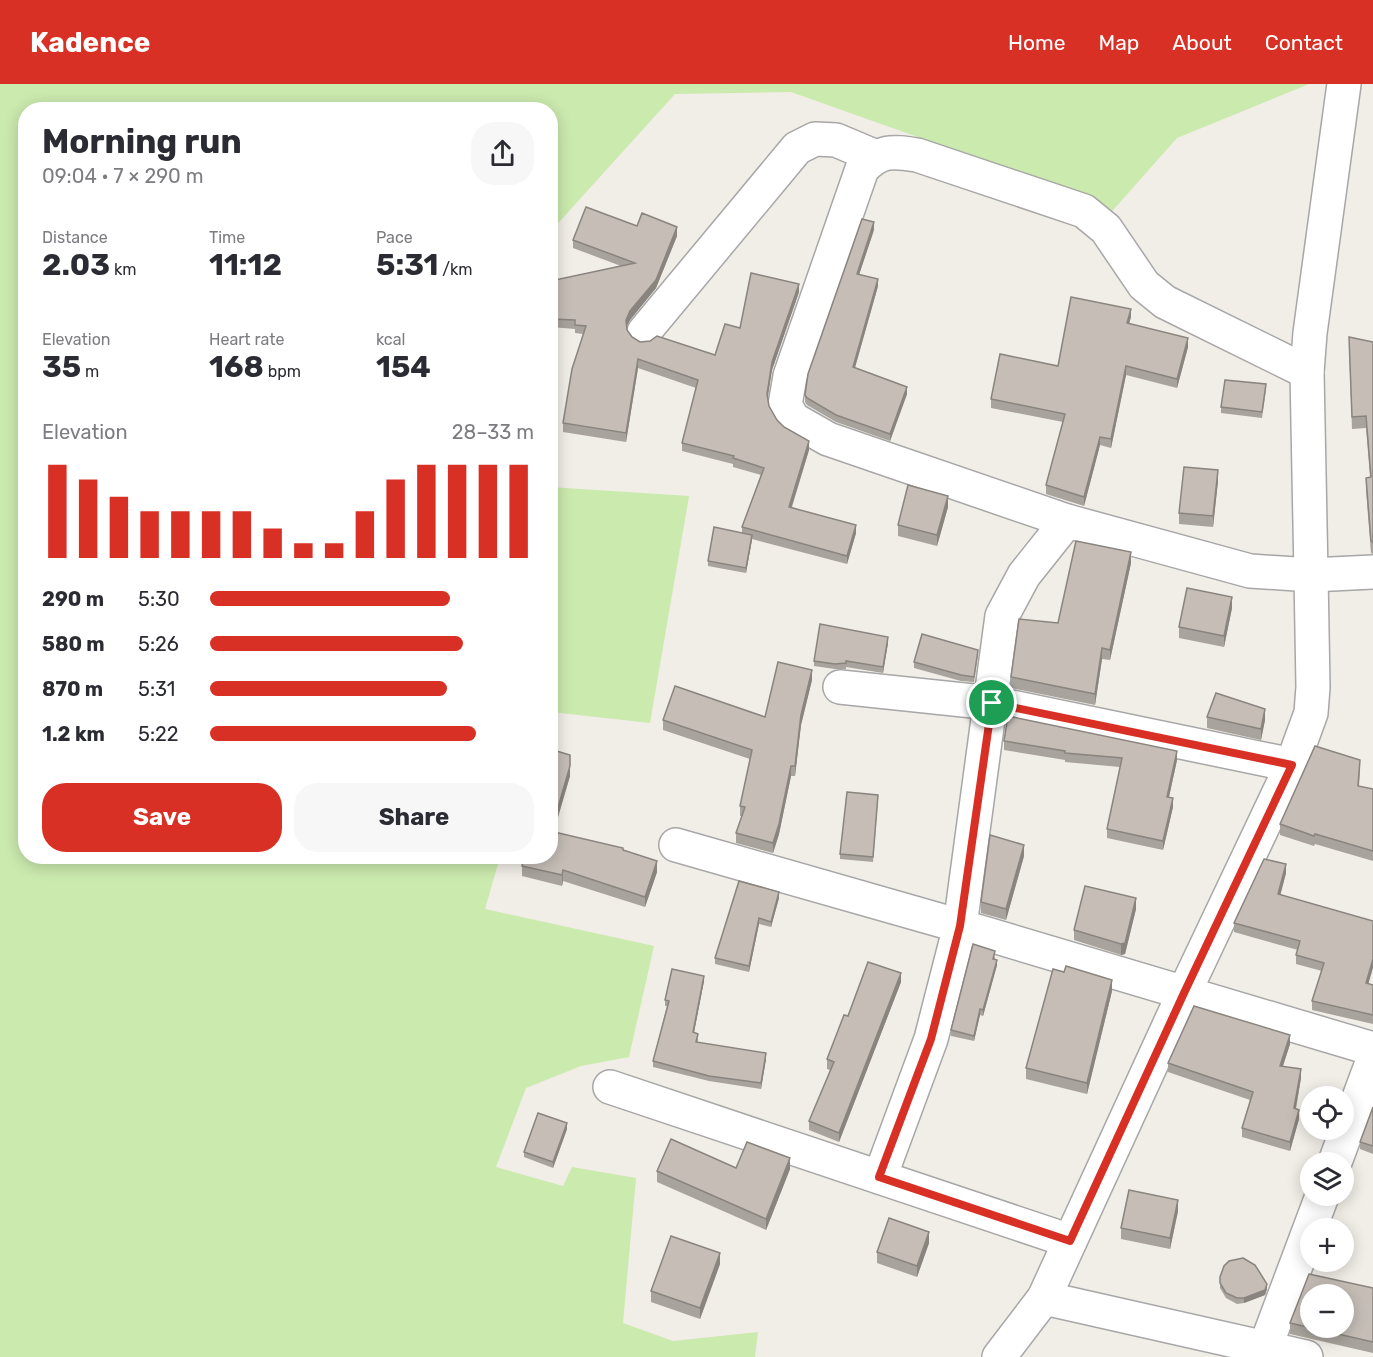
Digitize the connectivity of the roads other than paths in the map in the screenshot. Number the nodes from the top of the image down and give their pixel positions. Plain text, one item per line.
1 (1344, 84) edge
2 (874, 156) junction
3 (644, 332) dead end
4 (1307, 372) junction
5 (1067, 521) junction
6 (1373, 572) edge
7 (1311, 575) junction
8 (840, 687) dead end
9 (992, 703) junction
10 (1292, 765) junction
11 (676, 844) dead end
12 (960, 926) junction
13 (1184, 993) junction
14 (1373, 1049) edge
15 (1373, 1060) edge
16 (610, 1087) dead end
17 (1339, 1152) edge
18 (879, 1177) junction
19 (1318, 1206) edge
20 (1070, 1241) junction
21 (1044, 1298) junction
22 (1265, 1348) junction
23 (999, 1357) edge
24 (1306, 1357) edge

1 - 4 street
2 - 3 street
2 - 4 street
2 - 5 street
4 - 7 street
5 - 7 street
5 - 9 street
6 - 7 street
7 - 10 street
8 - 9 street
9 - 10 street
9 - 12 street
10 - 13 street
11 - 12 street
12 - 13 street
12 - 18 street
13 - 14 street
13 - 20 street
15 - 17 street
16 - 18 street
18 - 20 street
19 - 22 street
20 - 21 street
21 - 22 street
21 - 23 street
22 - 24 street

